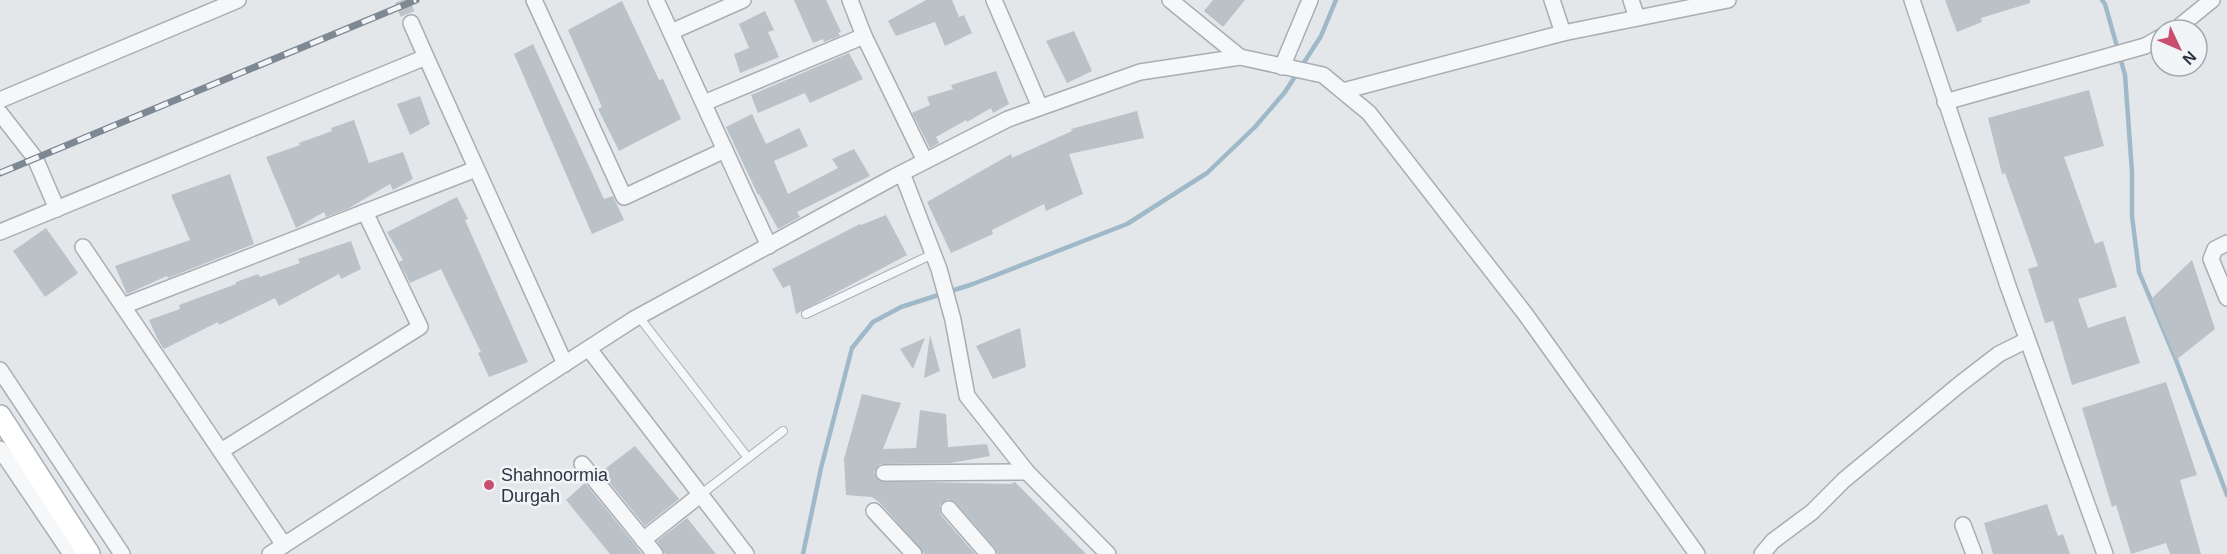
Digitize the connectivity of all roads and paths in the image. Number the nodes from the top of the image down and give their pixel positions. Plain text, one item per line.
1 (238, 0) edge
2 (534, 0) edge
3 (656, 0) edge
4 (743, 0) edge
5 (850, 0) edge
6 (994, 0) edge
7 (1170, 0) edge
8 (1310, 0) edge
9 (1552, 0) edge
10 (1631, 0) edge
11 (1912, 0) edge
12 (2212, 0) edge
13 (1722, 1) edge
14 (1637, 18) junction
15 (2190, 18) edge
16 (411, 23) tunnel mouth
17 (671, 32) junction
18 (1563, 33) junction
19 (864, 36) junction
20 (2149, 44) edge
21 (426, 57) junction
22 (1240, 57) junction
23 (1285, 68) junction
24 (1343, 91) junction
25 (0, 100) edge
26 (1945, 102) junction
27 (704, 103) junction
28 (1040, 107) junction
29 (0, 113) edge
30 (724, 150) junction
31 (925, 161) junction
32 (477, 169) junction
33 (902, 173) junction
34 (57, 209) junction
35 (365, 212) junction
36 (0, 232) edge
37 (2227, 243) edge
38 (769, 246) junction
39 (83, 247) dead end
40 (936, 261) junction
41 (2227, 298) edge
42 (123, 306) junction
43 (806, 314) dead end
44 (639, 317) junction
45 (2027, 340) junction
46 (589, 349) junction
47 (565, 364) junction
48 (0, 370) edge
49 (0, 416) edge
50 (783, 431) dead end
51 (0, 449) edge
52 (221, 451) junction
53 (748, 458) junction
54 (582, 464) dead end
55 (5, 467) edge
56 (1027, 472) junction
57 (884, 473) dead end
58 (700, 495) junction
59 (949, 509) dead end
60 (874, 511) dead end
61 (1963, 525) dead end
62 (643, 540) junction
63 (284, 545) junction
64 (71, 554) edge
65 (89, 554) edge
66 (122, 554) edge
67 (270, 554) edge
68 (655, 554) edge
69 (746, 554) edge
70 (914, 554) edge
71 (988, 554) edge
72 (1108, 554) edge
73 (1697, 554) edge
74 (1762, 554) edge
75 (1974, 554) edge
76 (2105, 554) edge

1 - 25 street
2 - 30 street
3 - 17 street
4 - 17 street
5 - 19 street
6 - 28 street
7 - 22 street
8 - 23 street
9 - 18 street
10 - 14 street
11 - 26 street
12 - 15 street
13 - 14 street
14 - 18 street
16 - 21 street
17 - 27 street
18 - 24 street
19 - 27 street
19 - 31 street
20 - 26 street
21 - 32 street
21 - 34 street
22 - 23 street
22 - 28 street
23 - 24 street
24 - 73 street
26 - 45 street
27 - 30 street
28 - 31 street
29 - 34 street
30 - 38 street
31 - 33 street
32 - 35 street
32 - 47 street
33 - 38 street
33 - 40 street
34 - 36 street
35 - 42 street
35 - 52 street
37 - 41 street
38 - 44 street
39 - 42 street
40 - 43 lane
40 - 56 street
42 - 52 street
44 - 46 street
44 - 53 lane
45 - 74 street
45 - 76 street
46 - 47 street
46 - 58 street
47 - 63 street
48 - 66 street
49 - 65 main road
50 - 53 lane
51 - 55 street
52 - 63 street
53 - 58 lane
54 - 62 street
55 - 64 street
56 - 57 street
56 - 72 street
58 - 62 street
58 - 69 street
59 - 71 street
60 - 70 street
61 - 75 street
62 - 68 street
63 - 67 street

